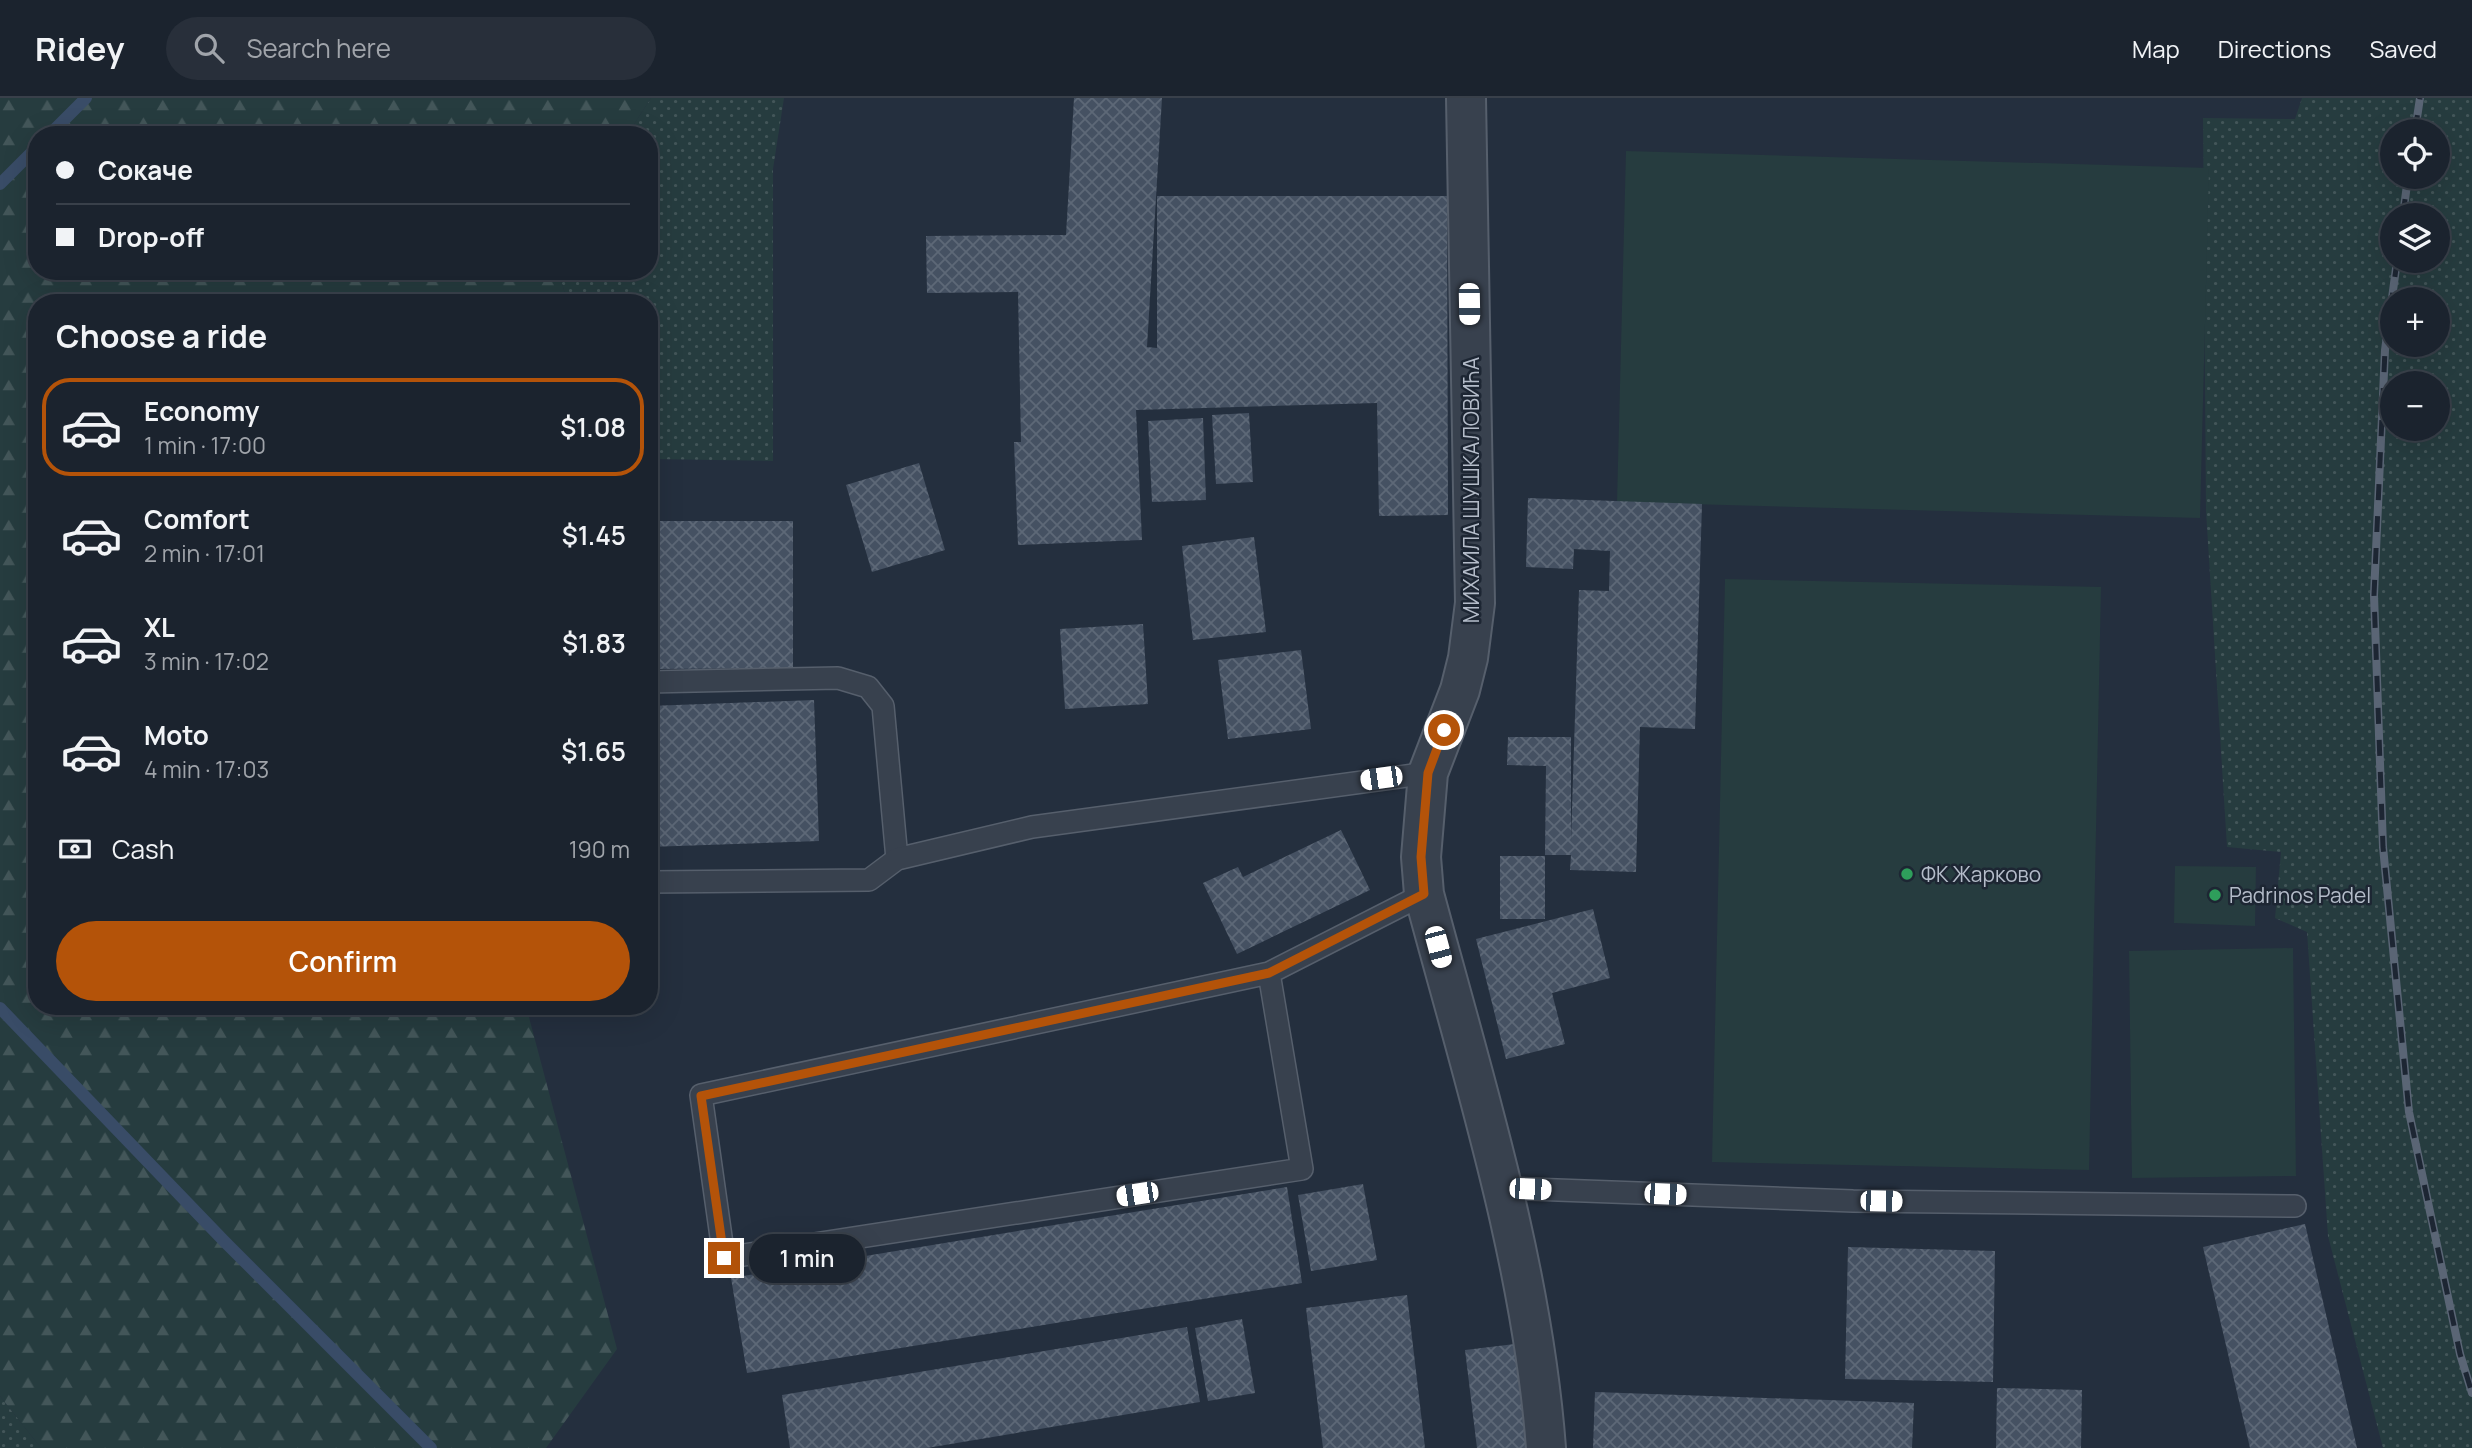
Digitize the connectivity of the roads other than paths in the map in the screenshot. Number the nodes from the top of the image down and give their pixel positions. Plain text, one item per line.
1 (1466, 98) edge
2 (658, 682) edge
3 (1428, 773) junction
4 (897, 859) junction
5 (658, 882) edge
6 (1424, 894) junction
7 (1269, 973) junction
8 (1503, 1188) junction
9 (2295, 1206) dead end
10 (1546, 1448) edge

1 - 3 street, МИХАИЛА ШУШКАЛОВИЋА
2 - 4 lane
3 - 4 lane
3 - 6 street, МИХАИЛА ШУШКАЛОВИЋА
4 - 5 lane
6 - 7 lane
6 - 8 street, МИХАИЛА ШУШКАЛОВИЋА
7 - 7 lane
8 - 9 lane
8 - 10 street, МИХАИЛА ШУШКАЛОВИЋА

